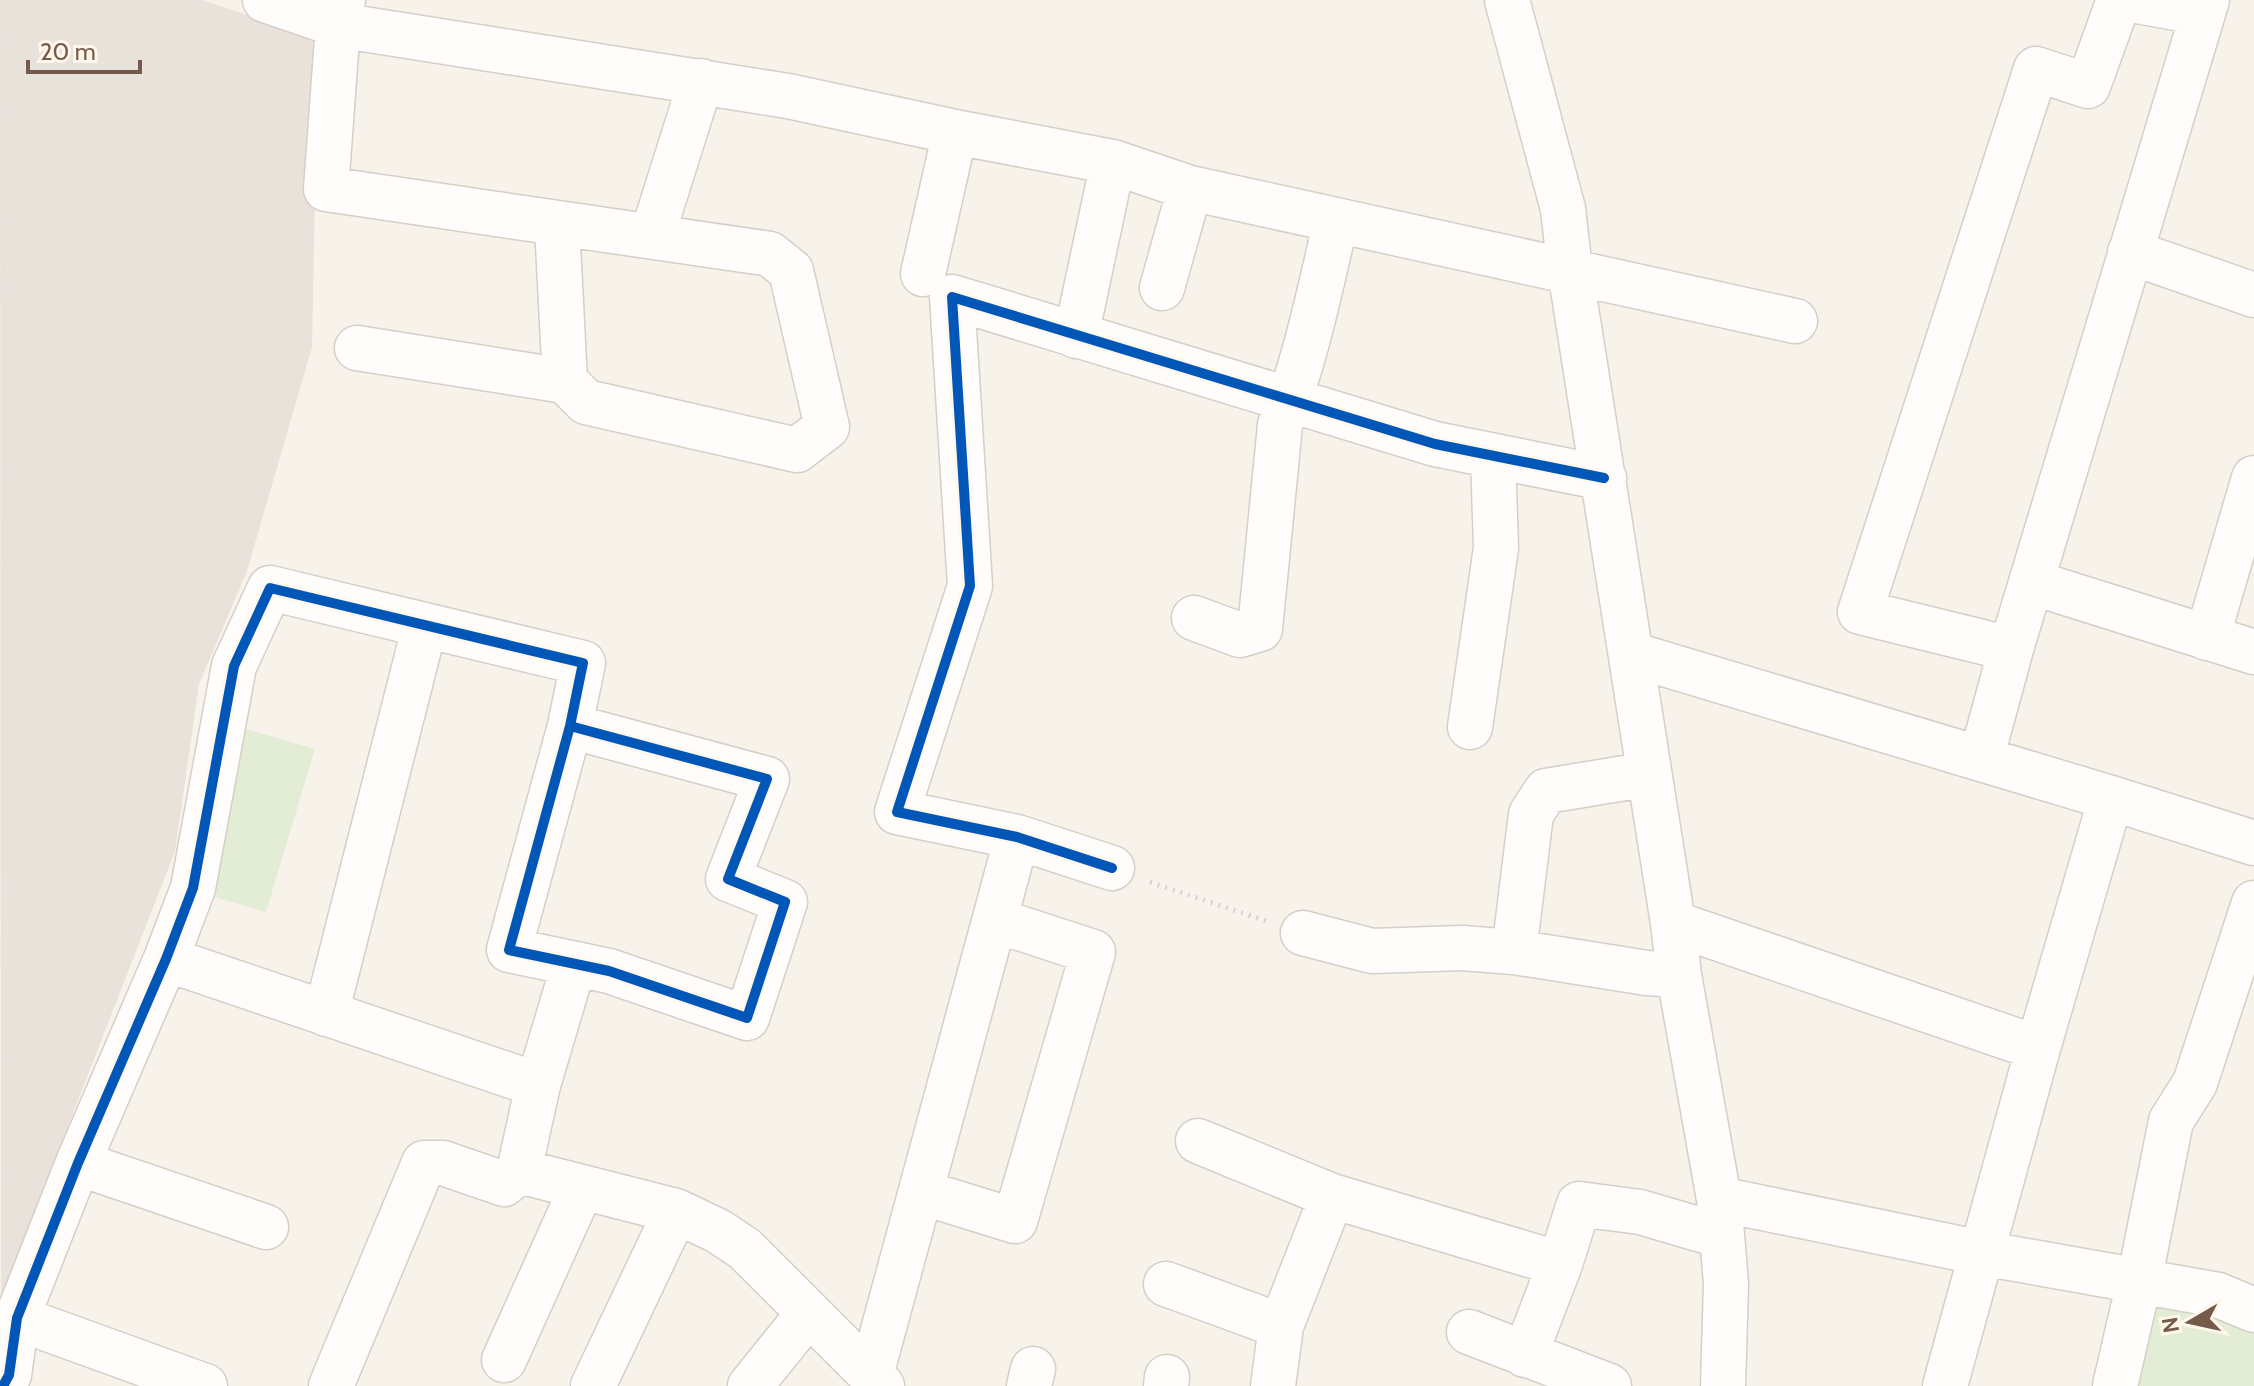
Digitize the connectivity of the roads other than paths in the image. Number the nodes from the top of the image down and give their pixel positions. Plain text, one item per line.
1 (265, 0) edge
2 (1507, 0) edge
3 (2119, 0) edge
4 (2132, 0) edge
5 (2205, 7) edge
6 (341, 13) edge
7 (701, 81) junction
8 (955, 132) junction
9 (1113, 162) junction
10 (1190, 188) junction
11 (1336, 221) junction
12 (557, 225) junction
13 (652, 236) junction
14 (2130, 252) junction
15 (1570, 270) junction
16 (923, 274) dead end
17 (1162, 288) dead end
18 (2254, 295) edge
19 (1795, 321) dead end
20 (1076, 336) junction
21 (357, 348) dead end
22 (565, 381) junction
23 (1290, 401) junction
24 (1493, 456) junction
25 (1604, 478) junction
26 (2254, 478) edge
27 (2031, 582) junction
28 (1194, 618) dead end
29 (425, 625) junction
30 (2207, 638) junction
31 (2011, 649) junction
32 (2254, 652) edge
33 (1631, 654) junction
34 (570, 726) junction
35 (1470, 727) dead end
36 (1981, 759) junction
37 (1649, 774) junction
38 (2111, 798) junction
39 (1017, 837) junction
40 (2254, 843) edge
41 (1112, 868) road end
42 (2254, 903) edge
43 (995, 920) junction
44 (1673, 923) junction
45 (1303, 933) road end
46 (1514, 952) junction
47 (166, 959) junction
48 (574, 964) junction
49 (1679, 975) junction
50 (326, 1014) junction
51 (2038, 1048) junction
52 (538, 1085) junction
53 (1198, 1141) dead end
54 (78, 1163) junction
55 (519, 1171) junction
56 (582, 1187) junction
57 (921, 1192) junction
58 (1332, 1196) junction
59 (676, 1211) junction
60 (1721, 1218) junction
61 (266, 1227) dead end
62 (1982, 1253) junction
63 (1560, 1264) junction
64 (2139, 1282) junction
65 (1166, 1284) dead end
66 (2254, 1310) edge
67 (809, 1313) junction
68 (17, 1318) junction
69 (1281, 1326) junction
70 (1469, 1332) dead end
71 (1525, 1355) junction
72 (504, 1360) dead end
73 (877, 1381) edge
74 (3, 1386) edge
75 (205, 1386) edge
76 (331, 1386) edge
77 (593, 1386) edge
78 (750, 1386) edge
79 (1273, 1386) edge
80 (1609, 1386) edge
81 (1723, 1386) edge
82 (1945, 1386) edge
83 (2115, 1386) edge

1 - 6 street
2 - 15 street
3 - 31 street
4 - 5 street
5 - 14 street
6 - 7 street
6 - 12 street
7 - 8 street
7 - 13 street
8 - 9 street
8 - 16 street
9 - 10 street
9 - 20 street
10 - 11 street
10 - 17 street
11 - 15 street
11 - 23 street
12 - 13 street
12 - 22 street
13 - 22 street
14 - 18 street
14 - 27 street
15 - 19 street
15 - 25 street
20 - 23 street
20 - 39 street
21 - 22 street
23 - 24 street
23 - 28 street
24 - 25 street
24 - 35 street
25 - 33 street
26 - 30 street
27 - 30 street
27 - 31 street
29 - 34 street
29 - 47 street
29 - 50 street
30 - 32 street
31 - 36 street
33 - 36 street
33 - 37 street
34 - 48 street
34 - 48 street
36 - 38 street
37 - 44 street
37 - 46 street
38 - 40 street
38 - 51 street
39 - 41 street
39 - 43 street
42 - 64 street
43 - 57 street
43 - 57 street
44 - 49 street
44 - 51 street
45 - 46 street
46 - 49 street
47 - 50 street
47 - 54 street
48 - 52 street
49 - 60 street
50 - 52 street
51 - 62 street
52 - 55 street
53 - 58 street
54 - 61 street
54 - 68 street
55 - 56 street
55 - 76 street
56 - 59 street
56 - 72 street
57 - 73 street
58 - 63 street
58 - 69 street
59 - 67 street
59 - 77 street
60 - 62 street
60 - 63 street
60 - 81 street
62 - 64 street
62 - 82 street
63 - 71 street
64 - 66 street
64 - 83 street
65 - 69 street
67 - 73 street
67 - 78 street
68 - 74 street
68 - 75 street
69 - 79 street
70 - 71 street
71 - 80 street

